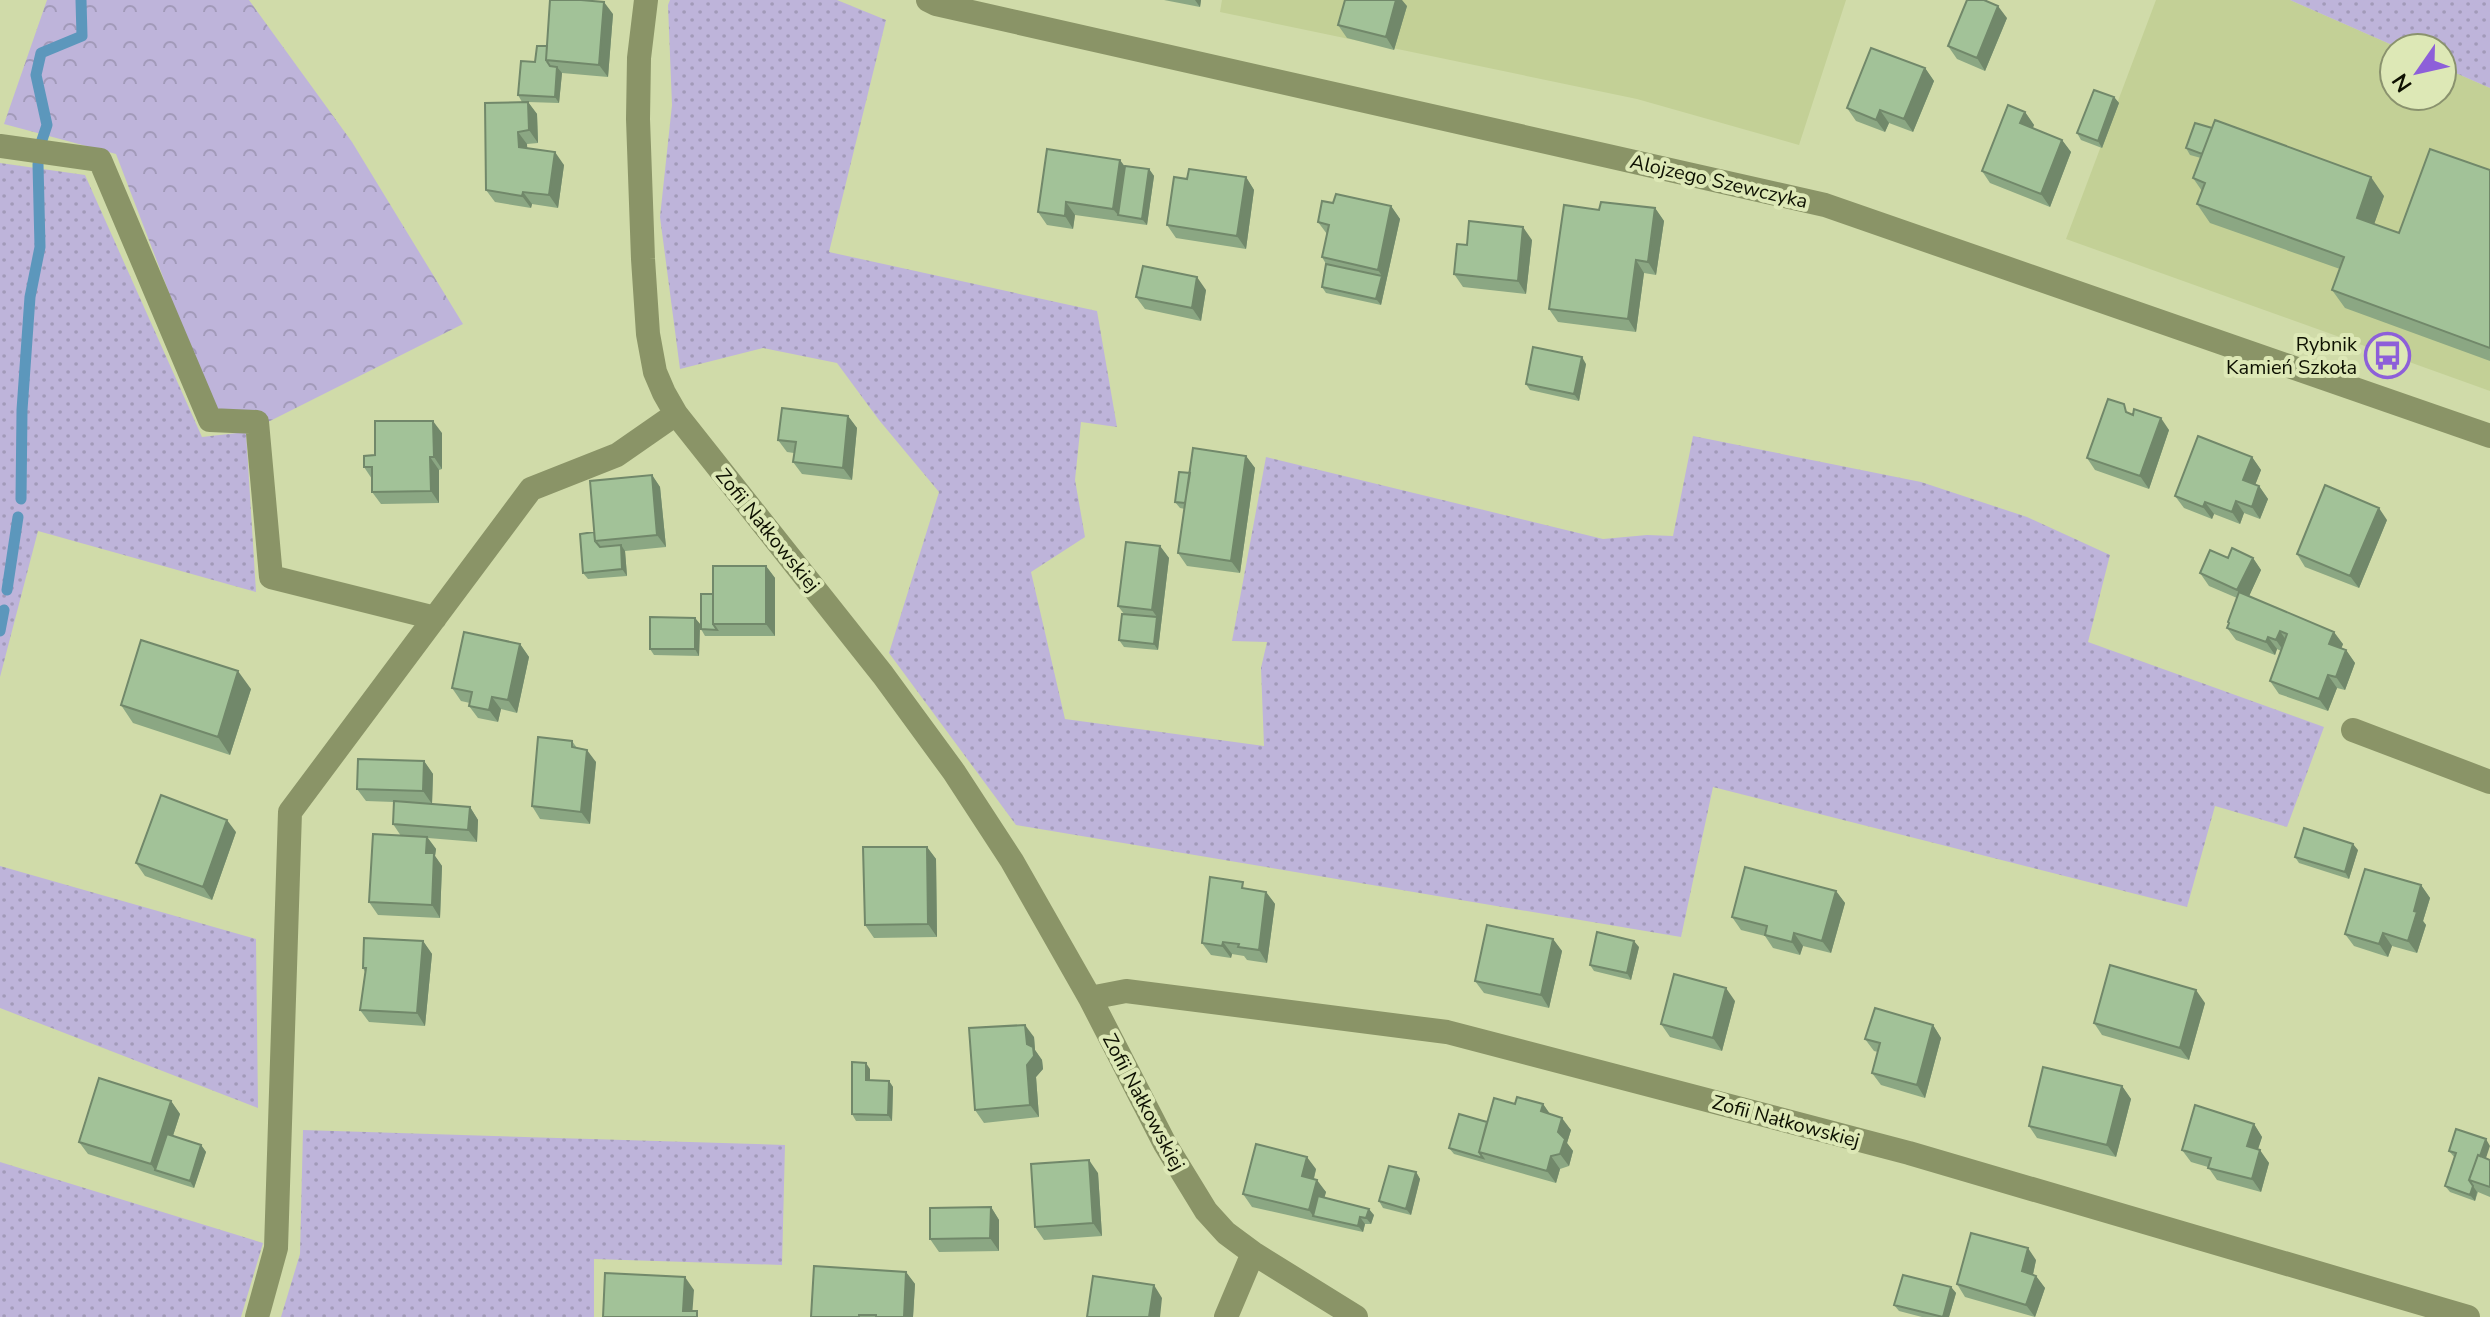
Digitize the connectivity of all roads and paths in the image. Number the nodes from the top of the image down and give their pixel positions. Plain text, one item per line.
1 (646, 0) edge
2 (928, 0) edge
3 (0, 146) edge
4 (676, 414) junction
5 (2490, 436) edge
6 (435, 618) junction
7 (2353, 730) dead end
8 (2490, 782) edge
9 (1090, 998) junction
10 (1253, 1253) junction
11 (257, 1317) edge
12 (1226, 1317) edge
13 (1356, 1317) edge
14 (2468, 1317) edge

1 - 4 street, Zofii Nałkowskiej
2 - 5 street, Alojzego Szewczyka
3 - 6 street
4 - 6 street
4 - 9 street, Zofii Nałkowskiej
6 - 11 street
7 - 8 street
9 - 10 street, Zofii Nałkowskiej
9 - 14 street, Zofii Nałkowskiej
10 - 12 street
10 - 13 street, Zofii Nałkowskiej

